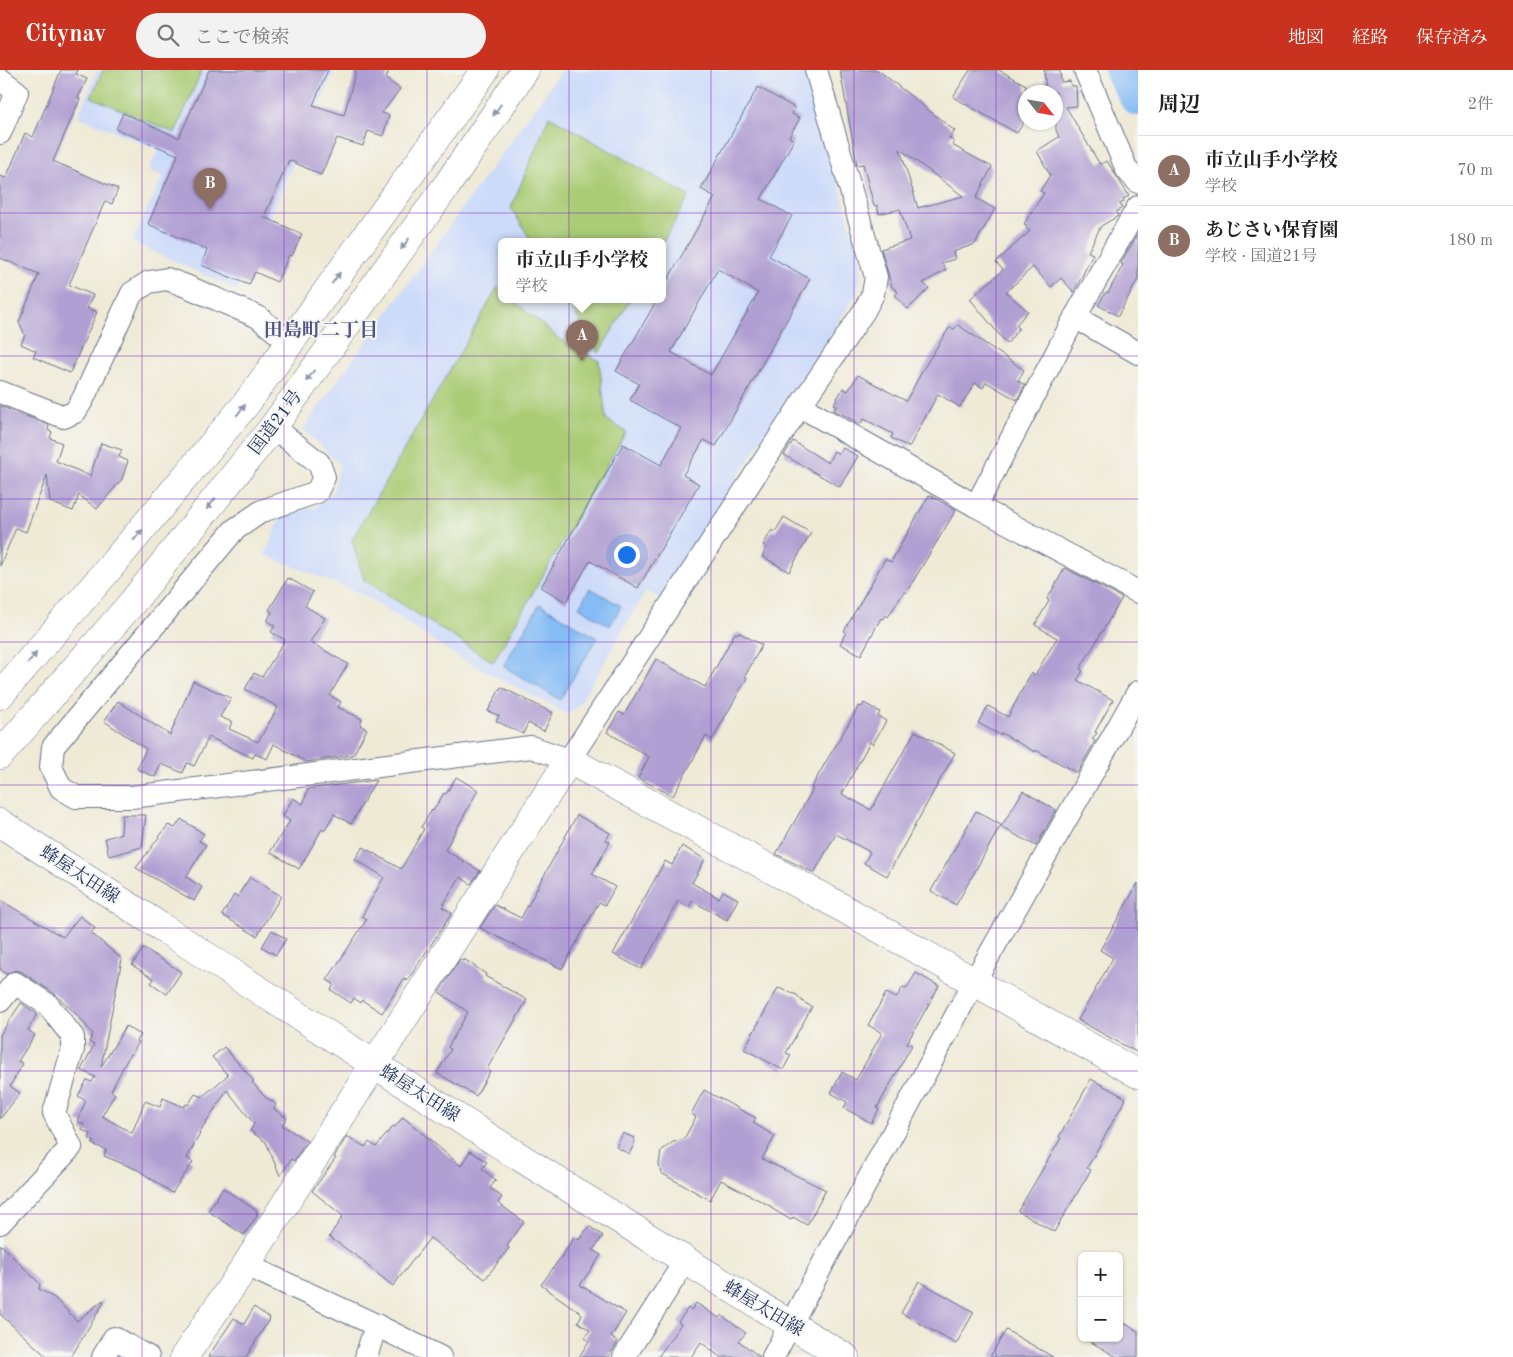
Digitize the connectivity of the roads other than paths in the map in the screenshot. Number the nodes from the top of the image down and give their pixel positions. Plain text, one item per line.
1 (485, 70) edge
2 (525, 70) edge
3 (816, 70) edge
4 (1085, 70) edge
5 (0, 79) edge
6 (0, 132) edge
7 (1138, 182) edge
8 (1138, 206) edge
9 (1075, 317) junction
10 (290, 343) junction
11 (1138, 353) edge
12 (0, 392) edge
13 (800, 406) junction
14 (273, 426) junction
15 (976, 506) junction
16 (1138, 592) edge
17 (1138, 692) edge
18 (0, 695) edge
19 (0, 755) edge
20 (570, 760) junction
21 (0, 823) edge
22 (974, 982) junction
23 (0, 1001) edge
24 (375, 1065) junction
25 (1138, 1074) edge
26 (0, 1223) edge
27 (685, 1261) junction
28 (246, 1265) junction
29 (376, 1324) junction
30 (790, 1325) junction
31 (103, 1357) edge
32 (148, 1357) edge
33 (184, 1357) edge
34 (366, 1357) edge
35 (440, 1357) edge
36 (624, 1357) edge
37 (773, 1357) edge
38 (845, 1357) edge

10 -> 1 main road, 国道21号
2 -> 14 main road, 国道21号
3 - 13 street
4 - 7 street
5 - 6 street
8 - 9 street
9 - 11 street
9 - 15 street
10 - 12 street
18 -> 10 main road, 国道21号
13 - 15 street
13 - 20 street
14 -> 19 main road, 国道21号
14 - 20 street
15 - 16 street
17 - 22 street
20 - 22 main road
20 - 24 main road
21 - 24 main road, 蜂屋太田線
22 - 25 main road
22 - 30 street
23 - 26 street
24 - 27 main road, 蜂屋太田線
24 - 28 main road
27 - 30 main road, 蜂屋太田線
27 - 36 street
28 - 29 street
28 - 33 main road
29 - 34 street
29 - 35 street
30 - 37 street
30 - 38 main road, 蜂屋太田線
31 - 32 street

